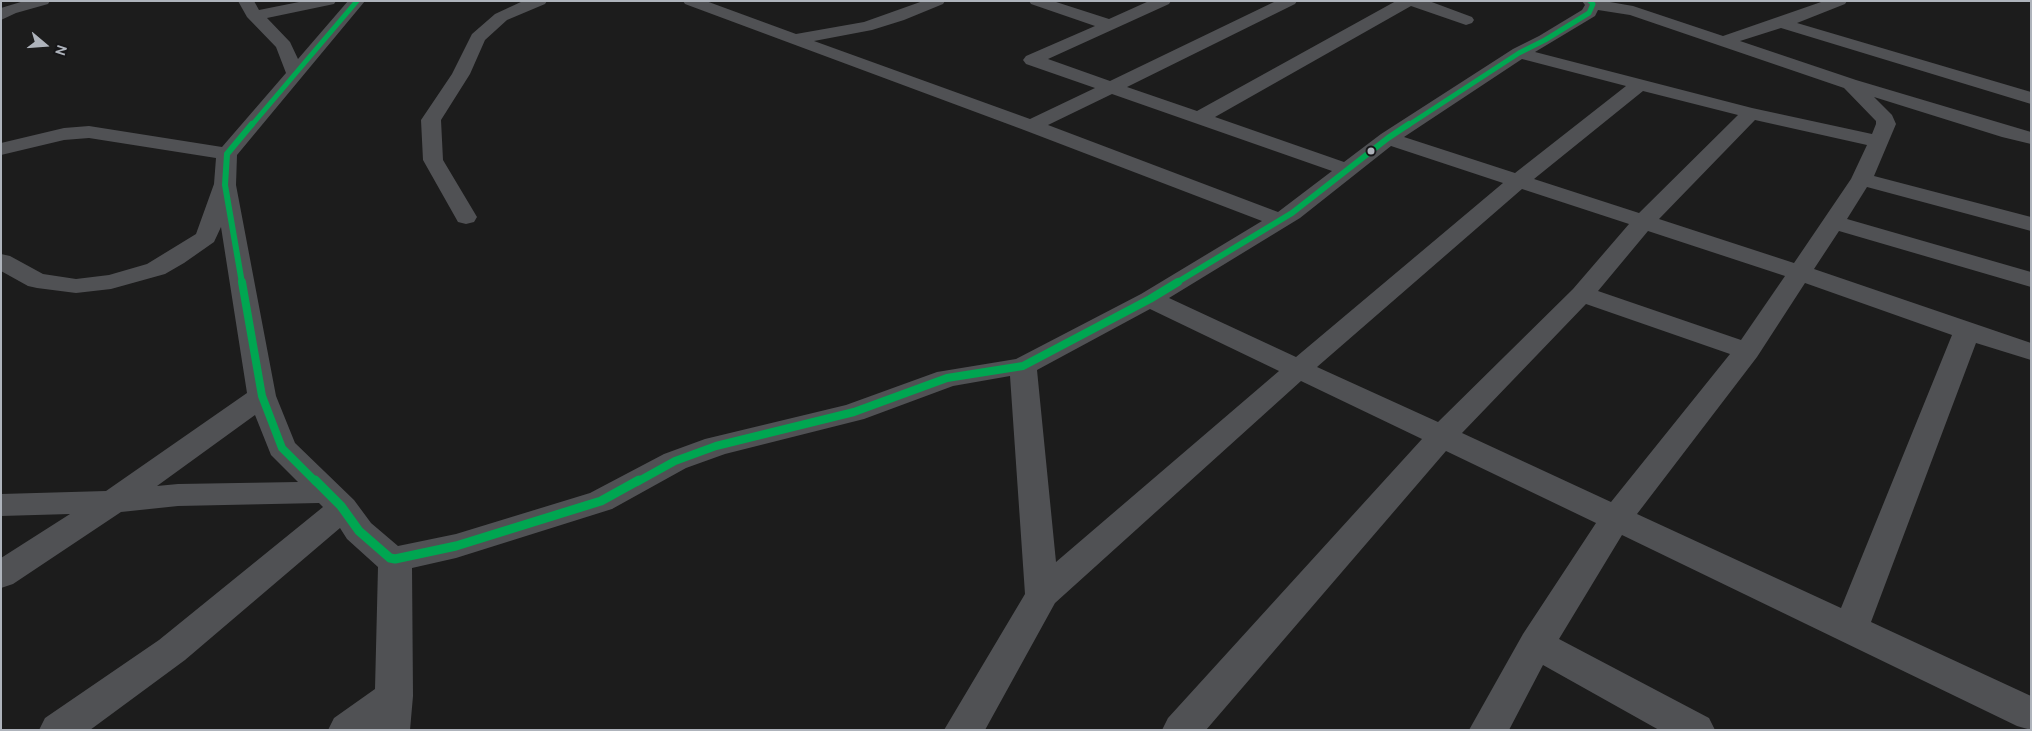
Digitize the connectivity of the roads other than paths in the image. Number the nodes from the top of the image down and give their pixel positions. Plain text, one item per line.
1 (42, 1) edge
2 (246, 1) edge
3 (328, 1) edge
4 (357, 1) edge
5 (539, 1) edge
6 (691, 1) edge
7 (937, 1) edge
8 (1037, 1) edge
9 (1162, 1) edge
10 (1289, 1) edge
11 (1408, 1) edge
12 (1413, 1) edge
13 (1839, 1) edge
14 (1592, 3) edge
15 (1, 15) edge
16 (255, 16) junction
17 (1466, 20) dead end
18 (1781, 24) junction
19 (1109, 25) junction
20 (795, 38) junction
21 (1721, 42) junction
22 (1519, 53) junction
23 (295, 74) junction
24 (1850, 84) junction
25 (1639, 85) junction
26 (1112, 88) junction
27 (2031, 98) edge
28 (1751, 113) junction
29 (1199, 118) junction
30 (1032, 126) junction
31 (1388, 138) junction
32 (2031, 138) edge
33 (1878, 142) junction
34 (1, 149) edge
35 (227, 154) junction
36 (1348, 170) junction
37 (1862, 179) junction
38 (1518, 181) junction
39 (225, 185) junction
40 (466, 217) dead end
41 (1279, 220) junction
42 (1643, 222) junction
43 (1834, 222) junction
44 (2031, 224) edge
45 (1, 261) edge
46 (1798, 272) junction
47 (2031, 280) edge
48 (1582, 294) junction
49 (1150, 299) junction
50 (1967, 331) junction
51 (1747, 350) junction
52 (2031, 352) edge
53 (1023, 366) junction
54 (1298, 369) junction
55 (262, 396) junction
56 (1442, 436) junction
57 (334, 500) junction
58 (113, 502) junction
59 (1, 505) edge
60 (1616, 518) junction
61 (395, 559) junction
62 (1, 575) edge
63 (1042, 594) junction
64 (1850, 629) junction
65 (1536, 644) junction
66 (392, 713) edge
67 (2031, 714) edge
68 (59, 730) edge
69 (348, 730) edge
70 (964, 730) edge
71 (1182, 730) edge
72 (1489, 730) edge
73 (1695, 730) edge

1 - 15 street
2 - 16 street
3 - 16 street
4 - 23 street
5 - 40 street
6 - 20 street
7 - 20 street
8 - 19 street
9 - 19 street
10 - 26 street
11 - 29 street
12 - 17 street
13 - 18 street
14 - 21 street
14 - 22 street
16 - 23 street
18 - 21 street
18 - 27 street
19 - 26 street
20 - 30 street
21 - 24 street
22 - 25 street
22 - 31 street
23 - 35 street
24 - 32 street
24 - 33 street
25 - 28 street
25 - 38 street
26 - 29 street
26 - 30 street
28 - 33 street
28 - 42 street
29 - 36 street
30 - 41 street
31 - 36 street
31 - 38 street
33 - 37 street
34 - 35 street
35 - 39 street
36 - 41 street
37 - 43 street
37 - 44 street
38 - 42 street
38 - 54 street
39 - 45 street
39 - 55 street
41 - 49 street
42 - 46 street
42 - 48 street
43 - 46 street
43 - 47 street
46 - 50 street
46 - 51 street
48 - 51 street
48 - 56 street
49 - 53 street
49 - 54 street
50 - 52 street
50 - 64 street
51 - 60 street
53 - 61 street
53 - 63 street
54 - 56 street
54 - 63 street
55 - 57 street
55 - 58 street
56 - 60 street
56 - 71 street
57 - 58 street
57 - 61 street
57 - 68 street
58 - 59 street
58 - 62 street
60 - 64 street
60 - 65 street
61 - 66 street
63 - 70 street
64 - 67 street
65 - 72 street
65 - 73 street
66 - 69 street

